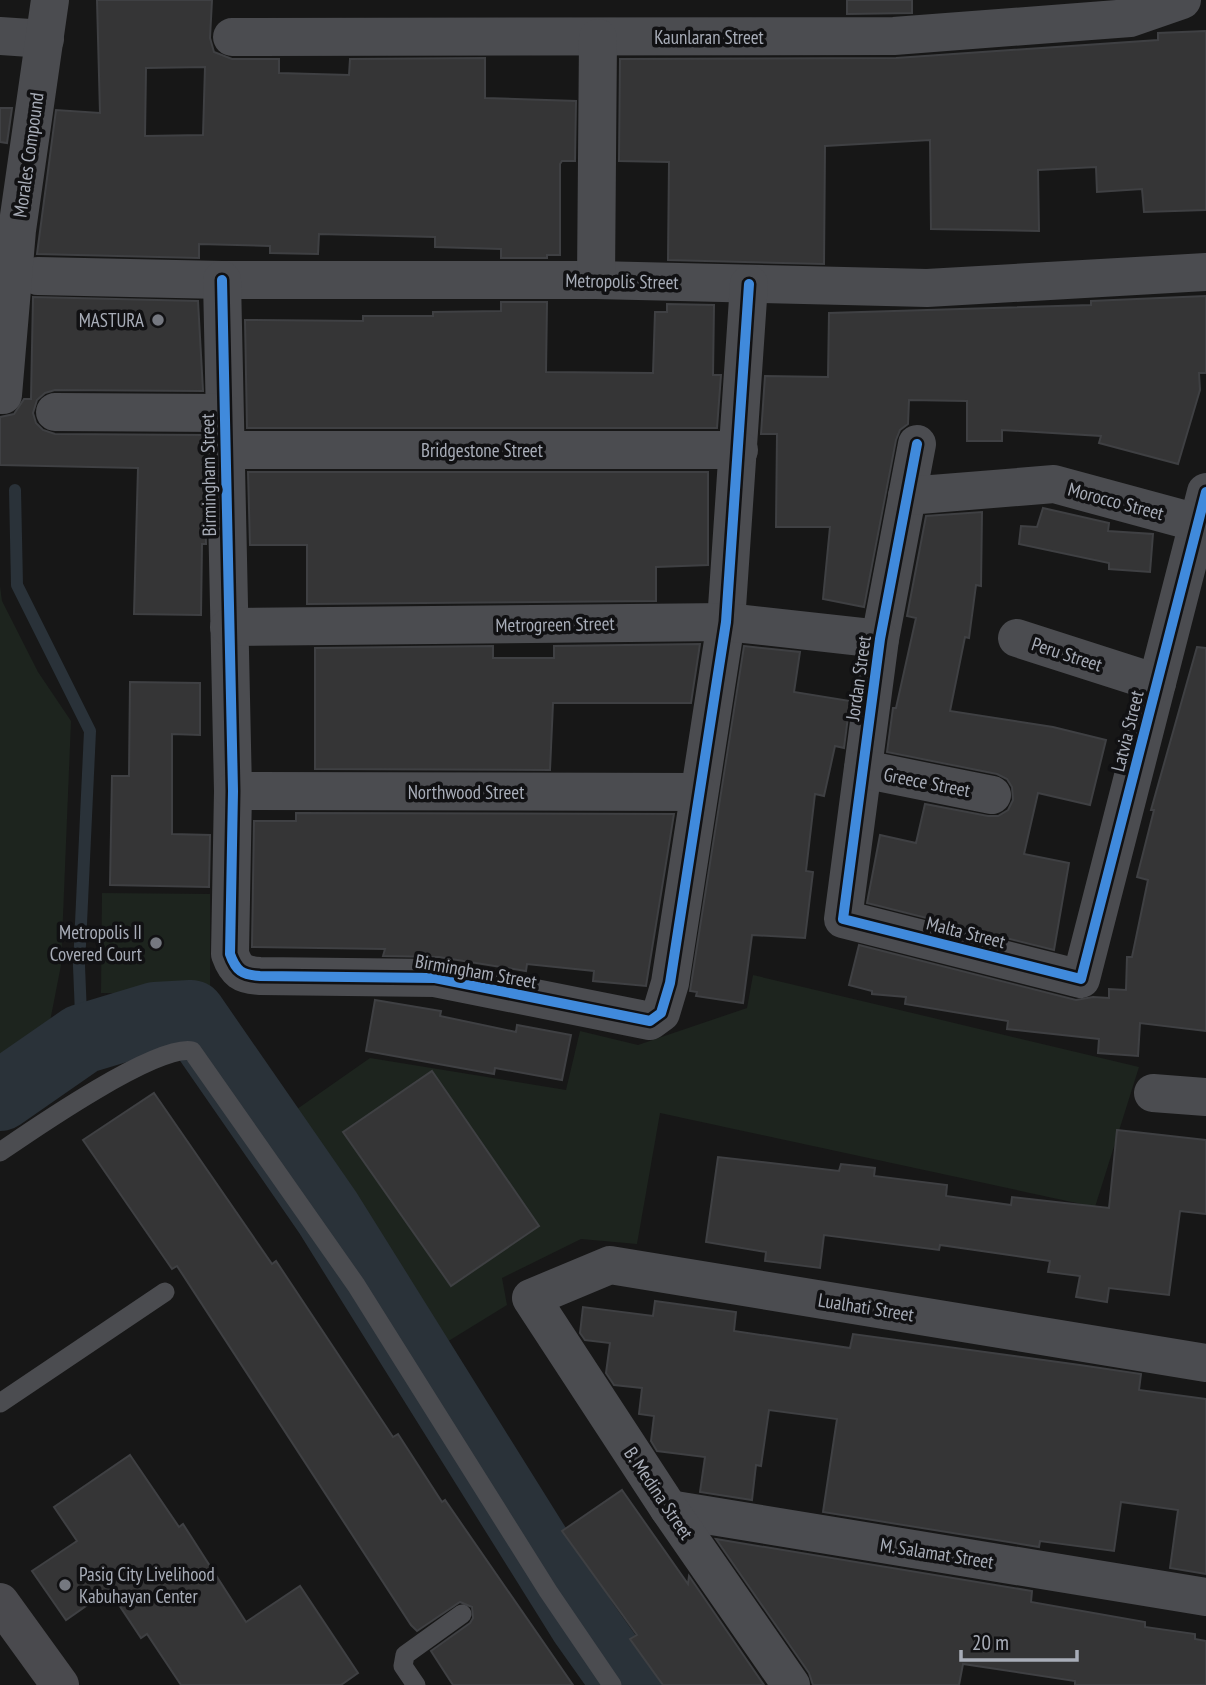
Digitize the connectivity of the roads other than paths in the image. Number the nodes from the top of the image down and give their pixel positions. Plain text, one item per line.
1 (50, 0) edge
2 (1182, 0) edge
3 (0, 36) edge
4 (232, 37) dead end
5 (598, 38) junction
6 (45, 39) junction
7 (8, 230) edge
8 (1206, 272) edge
9 (38, 276) dead end
10 (222, 281) junction
11 (596, 281) junction
12 (749, 284) junction
13 (2, 395) edge
14 (55, 412) dead end
15 (224, 431) junction
16 (917, 444) dead end
17 (739, 450) junction
18 (908, 496) junction
19 (1202, 507) edge
20 (726, 622) junction
21 (229, 627) junction
22 (1017, 638) dead end
23 (880, 639) junction
24 (1157, 682) junction
25 (863, 769) junction
26 (233, 791) junction
27 (698, 792) junction
28 (992, 795) dead end
29 (842, 919) joint
30 (1081, 979) joint
31 (1153, 1093) dead end
32 (1206, 1097) edge
33 (0, 1152) edge
34 (166, 1292) dead end
35 (531, 1298) joint
36 (1206, 1363) edge
37 (0, 1403) edge
38 (669, 1509) junction
39 (1206, 1597) edge
40 (0, 1602) edge
41 (462, 1614) dead end
42 (60, 1685) edge
43 (416, 1685) edge
44 (612, 1685) edge
45 (791, 1685) edge

1 - 6 street, Morales Compound
2 - 5 street, Kaunlaran Street
3 - 6 street
4 - 5 street, Kaunlaran Street
5 - 11 street
6 - 7 street, Morales Compound
7 - 13 street, Morales Compound
8 - 12 street, Metropolis Street
9 - 10 street, Metropolis Street
10 - 11 street, Metropolis Street
10 - 15 street, Birmingham Street
11 - 12 street, Metropolis Street
12 - 17 street, Birmingham Street
14 - 15 street, Bridgestone Street
15 - 17 street, Bridgestone Street
15 - 21 street, Birmingham Street
16 - 18 street, Jordan Street
17 - 20 street, Birmingham Street
18 - 19 street, Morocco Street
18 - 23 street, Jordan Street
19 - 24 street, Latvia Street
20 - 21 street, Metrogreen Street
20 - 23 street, Metrogreen Street
20 - 27 street, Birmingham Street
21 - 26 street, Birmingham Street
22 - 24 street, Peru Street
23 - 25 street, Jordan Street
24 - 30 street, Latvia Street
25 - 28 street, Greece Street
25 - 29 street, Jordan Street
26 - 27 street, Northwood Street
26 - 27 street, Birmingham Street
29 - 30 street, Malta Street
31 - 32 street
33 - 44 lane
34 - 37 lane
35 - 36 street, Lualhati Street
35 - 38 street, B. Medina Street
38 - 39 street, M. Salamat Street
38 - 45 street, B. Medina Street
40 - 42 main road
41 - 43 lane

